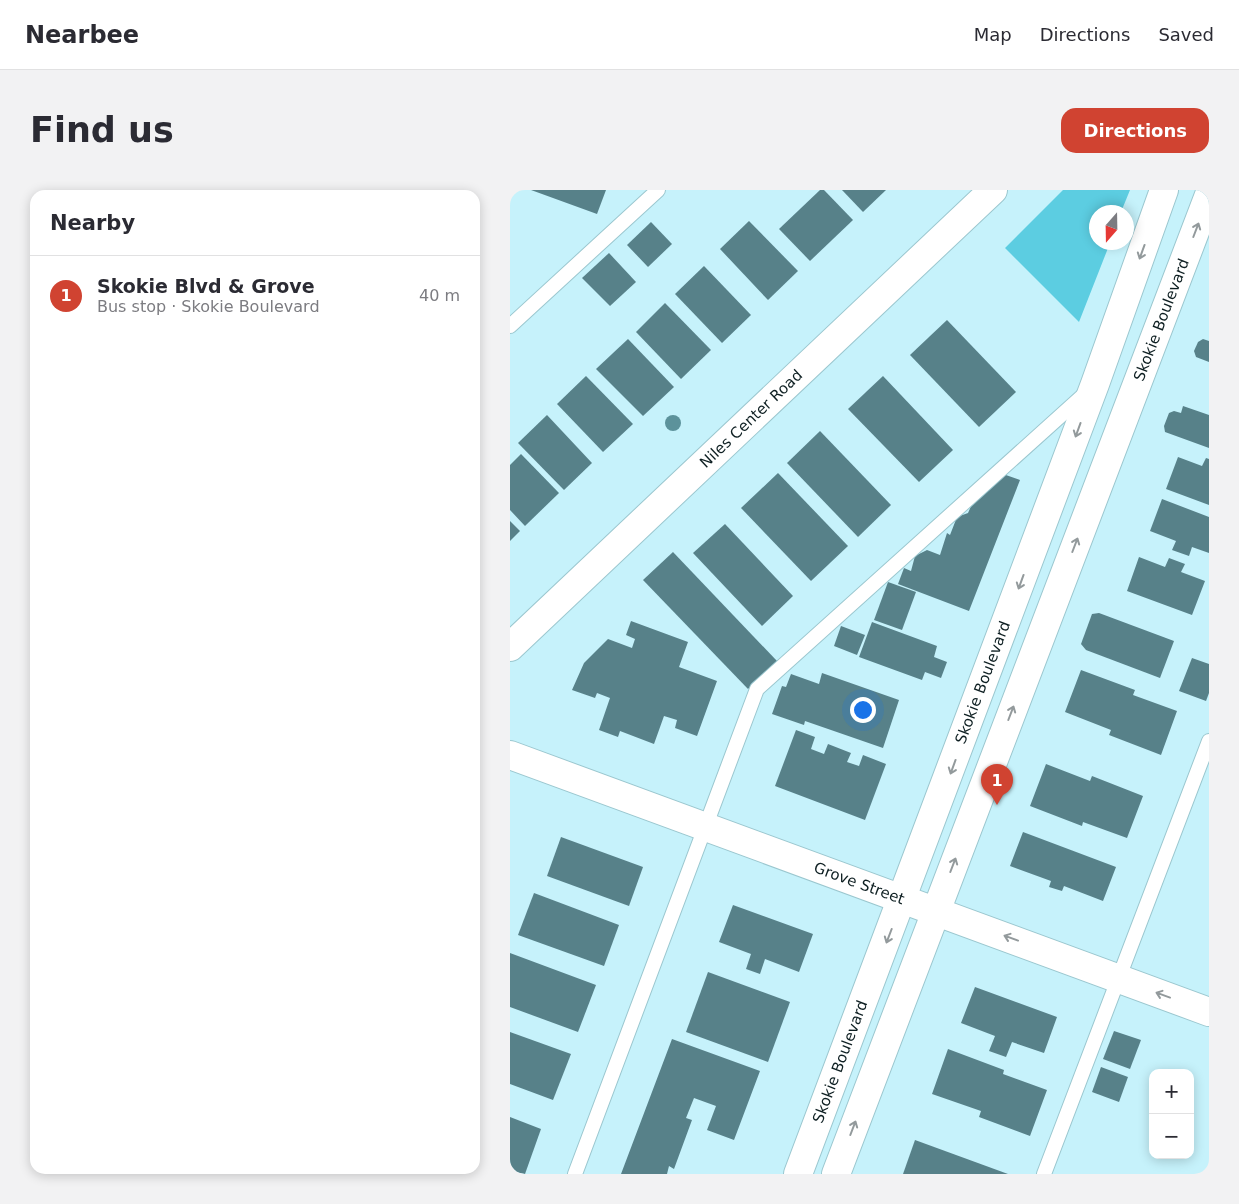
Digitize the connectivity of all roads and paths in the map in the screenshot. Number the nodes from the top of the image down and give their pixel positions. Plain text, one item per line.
1 (658, 190) edge
2 (993, 190) edge
3 (1164, 190) edge
4 (1209, 195) edge
5 (510, 326) edge
6 (1095, 384) junction
7 (510, 647) edge
8 (1209, 741) edge
9 (510, 755) edge
10 (707, 827) junction
11 (904, 898) junction
12 (935, 910) junction
13 (1119, 978) junction
14 (1209, 1012) edge
15 (575, 1174) edge
16 (798, 1174) edge
17 (836, 1174) edge
18 (1044, 1174) edge

1 - 5 lane
2 - 7 main road, Niles Center Road
3 -> 6 main road, Skokie Boulevard
12 -> 4 main road, Skokie Boulevard
6 - 10 lane
6 -> 11 main road, Skokie Boulevard
8 - 13 lane
9 - 10 main road, Grove Street
10 - 11 main road, Grove Street
10 - 15 lane
11 - 12 main road, Grove Street
11 -> 16 main road, Skokie Boulevard
13 -> 12 main road, Grove Street
17 -> 12 main road, Skokie Boulevard
14 -> 13 main road, Grove Street
13 - 18 lane

